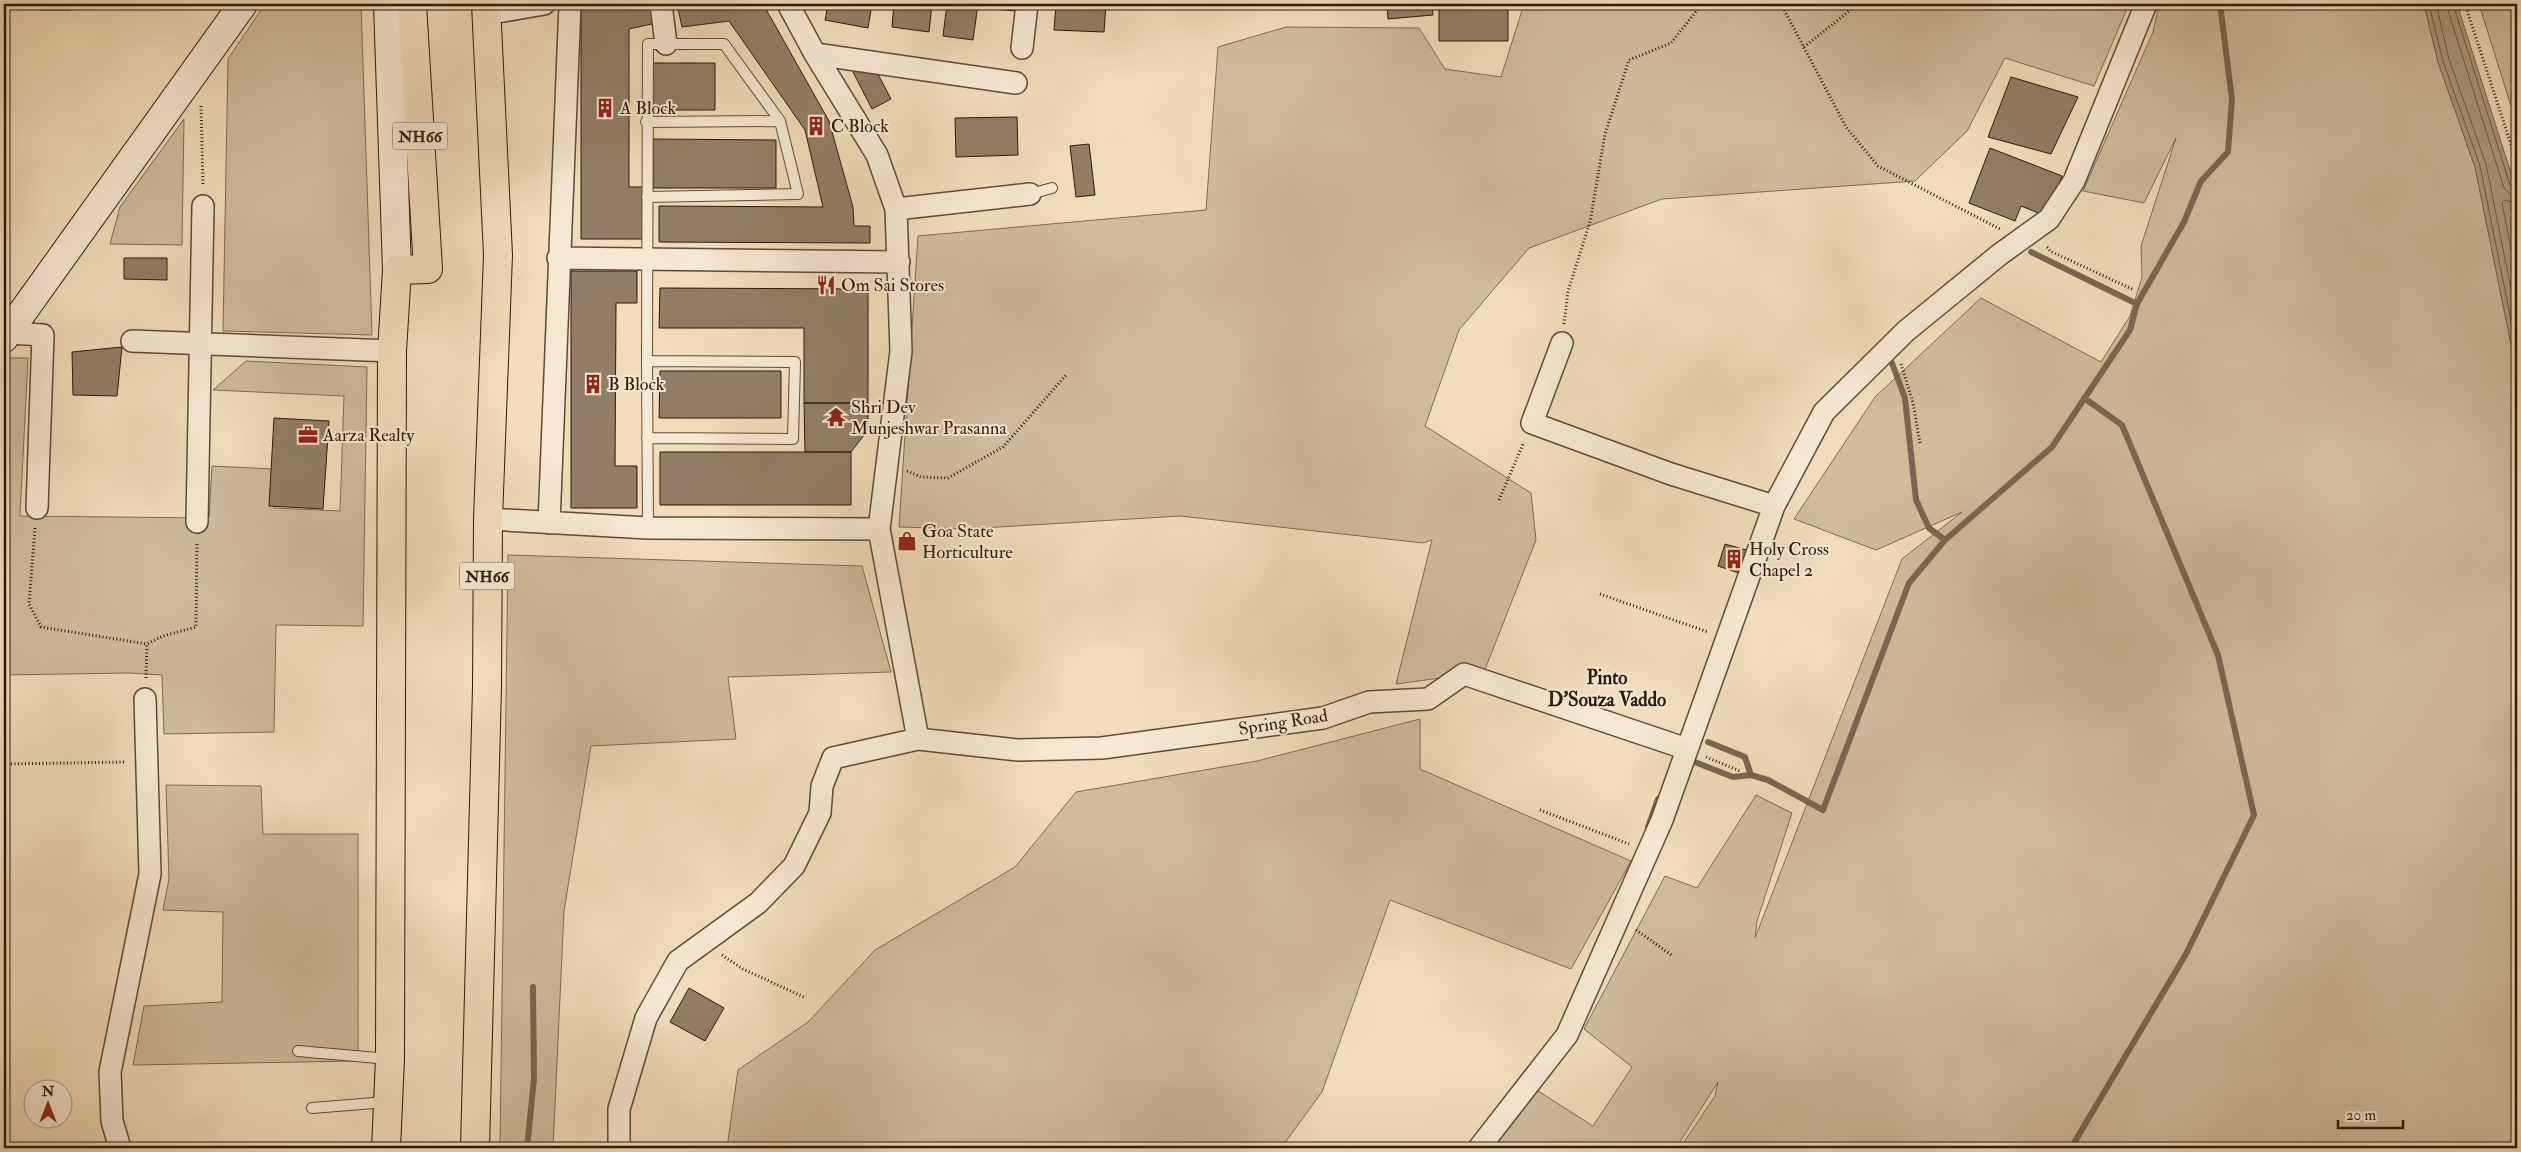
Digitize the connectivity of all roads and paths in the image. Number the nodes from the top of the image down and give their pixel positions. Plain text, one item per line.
1 (243, 4) edge
2 (388, 4) edge
3 (412, 4) edge
4 (544, 4) edge
5 (570, 4) edge
6 (661, 4) edge
7 (788, 4) edge
8 (1027, 4) edge
9 (1702, 4) edge
10 (1781, 4) edge
11 (1858, 4) edge
12 (2146, 4) edge
13 (2465, 4) edge
14 (486, 9) edge
15 (666, 44) junction
16 (1022, 48) dead end
17 (1804, 48) junction
18 (815, 54) junction
19 (1016, 84) dead end
20 (201, 101) dead end
21 (780, 121) junction
22 (646, 122) junction
23 (2517, 163) edge
24 (1052, 188) dead end
25 (1030, 194) joint
26 (647, 196) junction
27 (203, 206) joint
28 (896, 210) junction
29 (2028, 236) junction
30 (558, 258) junction
31 (647, 258) junction
32 (898, 262) junction
33 (397, 270) junction
34 (2134, 290) dead end
35 (6, 336) edge
36 (132, 341) dead end
37 (199, 342) junction
38 (1562, 343) joint
39 (1891, 346) junction
40 (392, 351) junction
41 (647, 361) junction
42 (1067, 374) dead end
43 (1532, 423) junction
44 (647, 438) junction
45 (1920, 443) dead end
46 (887, 462) junction
47 (1499, 500) dead end
48 (1774, 506) junction
49 (36, 508) joint
50 (488, 519) junction
51 (197, 522) joint
52 (549, 523) junction
53 (648, 528) junction
54 (879, 529) junction
55 (1600, 594) dead end
56 (1727, 639) junction
57 (147, 644) junction
58 (145, 699) joint
59 (918, 739) junction
60 (1688, 745) junction
61 (147, 761) junction
62 (4, 764) edge
63 (1740, 771) dead end
64 (1540, 810) dead end
65 (1648, 852) junction
66 (1619, 918) junction
67 (703, 942) junction
68 (1673, 956) dead end
69 (806, 998) dead end
70 (298, 1051) dead end
71 (390, 1059) junction
72 (386, 1102) junction
73 (312, 1108) dead end
74 (120, 1148) edge
75 (386, 1148) edge
76 (475, 1148) edge
77 (619, 1148) edge
78 (1479, 1148) edge

1 - 35 main road
2 - 33 main road
3 - 33 highway, NH66
4 - 14 street
5 - 30 street
6 - 15 street
7 - 18 street
8 - 16 street
9 - 38 path
10 - 17 path
11 - 17 path
12 - 29 street
13 - 23 path
14 - 50 highway, NH66
15 - 21 lane
15 - 22 lane
17 - 29 path
18 - 19 street
18 - 28 street
20 - 27 path
21 - 22 lane
21 - 26 lane
22 - 26 lane
24 - 25 lane
25 - 28 street
26 - 31 lane
27 - 37 street
28 - 32 street
29 - 34 path
29 - 39 street
30 - 31 street
30 - 52 street
31 - 32 street
31 - 41 lane
32 - 46 street
33 - 40 highway
35 - 49 street
36 - 37 street
37 - 40 street
37 - 51 street
38 - 43 street
39 - 45 path
39 - 48 street
40 - 71 highway
41 - 44 lane
41 - 44 lane
42 - 46 path
43 - 47 path
43 - 48 street
44 - 53 lane
46 - 54 street
48 - 56 street
49 - 57 path
50 - 52 street
50 - 76 highway, NH66
51 - 57 path
52 - 53 street
53 - 54 street
54 - 59 street
55 - 56 path
56 - 60 street
57 - 58 path
58 - 61 street
59 - 60 street, Spring Road
59 - 67 street
60 - 63 path
60 - 65 street
61 - 62 path
61 - 74 street
64 - 65 path
65 - 66 street
66 - 68 path
66 - 78 street
67 - 69 path
67 - 77 street
70 - 71 lane
71 - 72 highway
72 - 73 lane
72 - 75 highway

